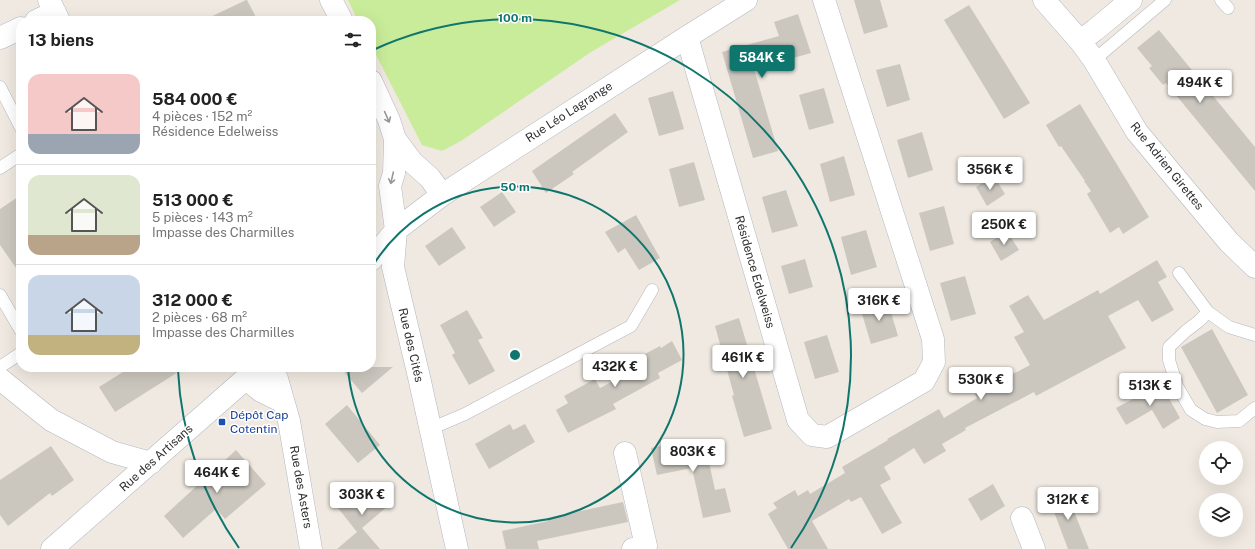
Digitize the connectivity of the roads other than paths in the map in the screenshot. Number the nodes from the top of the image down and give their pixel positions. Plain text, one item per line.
1 (331, 0) edge
2 (746, 0) edge
3 (824, 0) edge
4 (1044, 0) edge
5 (1131, 0) edge
6 (1165, 0) edge
7 (339, 16) edge
8 (16, 30) edge
9 (686, 36) junction
10 (0, 38) edge
11 (1080, 41) junction
12 (1094, 60) junction
13 (0, 87) edge
14 (376, 93) edge
15 (16, 118) edge
16 (395, 139) junction
17 (16, 157) edge
18 (0, 168) edge
19 (442, 195) junction
20 (396, 230) junction
21 (376, 254) edge
22 (1255, 267) edge
23 (1179, 273) dead end
24 (652, 290) dead end
25 (0, 296) edge
26 (1208, 312) junction
27 (16, 323) edge
28 (1255, 335) edge
29 (16, 356) edge
30 (0, 366) edge
31 (271, 372) edge
32 (252, 373) edge
33 (0, 379) edge
34 (283, 402) junction
35 (1255, 408) edge
36 (430, 429) junction
37 (625, 453) dead end
38 (151, 463) junction
39 (1022, 518) dead end
40 (52, 549) edge
41 (311, 549) edge
42 (457, 549) edge
43 (633, 549) edge
44 (1034, 549) edge

1 - 7 street
2 - 9 street, Rue Léo Lagrange
3 - 9 street, Résidence Edelweiss
4 - 11 street, Rue Adrien Girettes
5 - 11 street
6 - 12 lane
8 - 10 street
9 - 19 street, Rue Léo Lagrange
11 - 12 street, Rue Adrien Girettes
12 - 22 street, Rue Adrien Girettes
13 - 15 lane
14 -> 16 street, Rue des Cités
16 - 19 street, Rue des Cités
16 -> 20 street, Rue des Cités
17 - 18 lane
19 - 20 street, Rue Léo Lagrange
20 - 21 street
20 - 36 street, Rue des Cités
23 - 26 lane
24 - 36 lane
25 - 27 lane
26 - 28 lane
26 - 35 lane
29 - 30 lane
31 - 34 street, Rue des Asters
32 - 34 street
32 - 38 street, Rue des Artisans
33 - 38 street
34 - 41 street, Rue des Asters
36 - 42 street, Rue des Cités
37 - 43 street
38 - 40 street, Rue des Artisans
39 - 44 street

